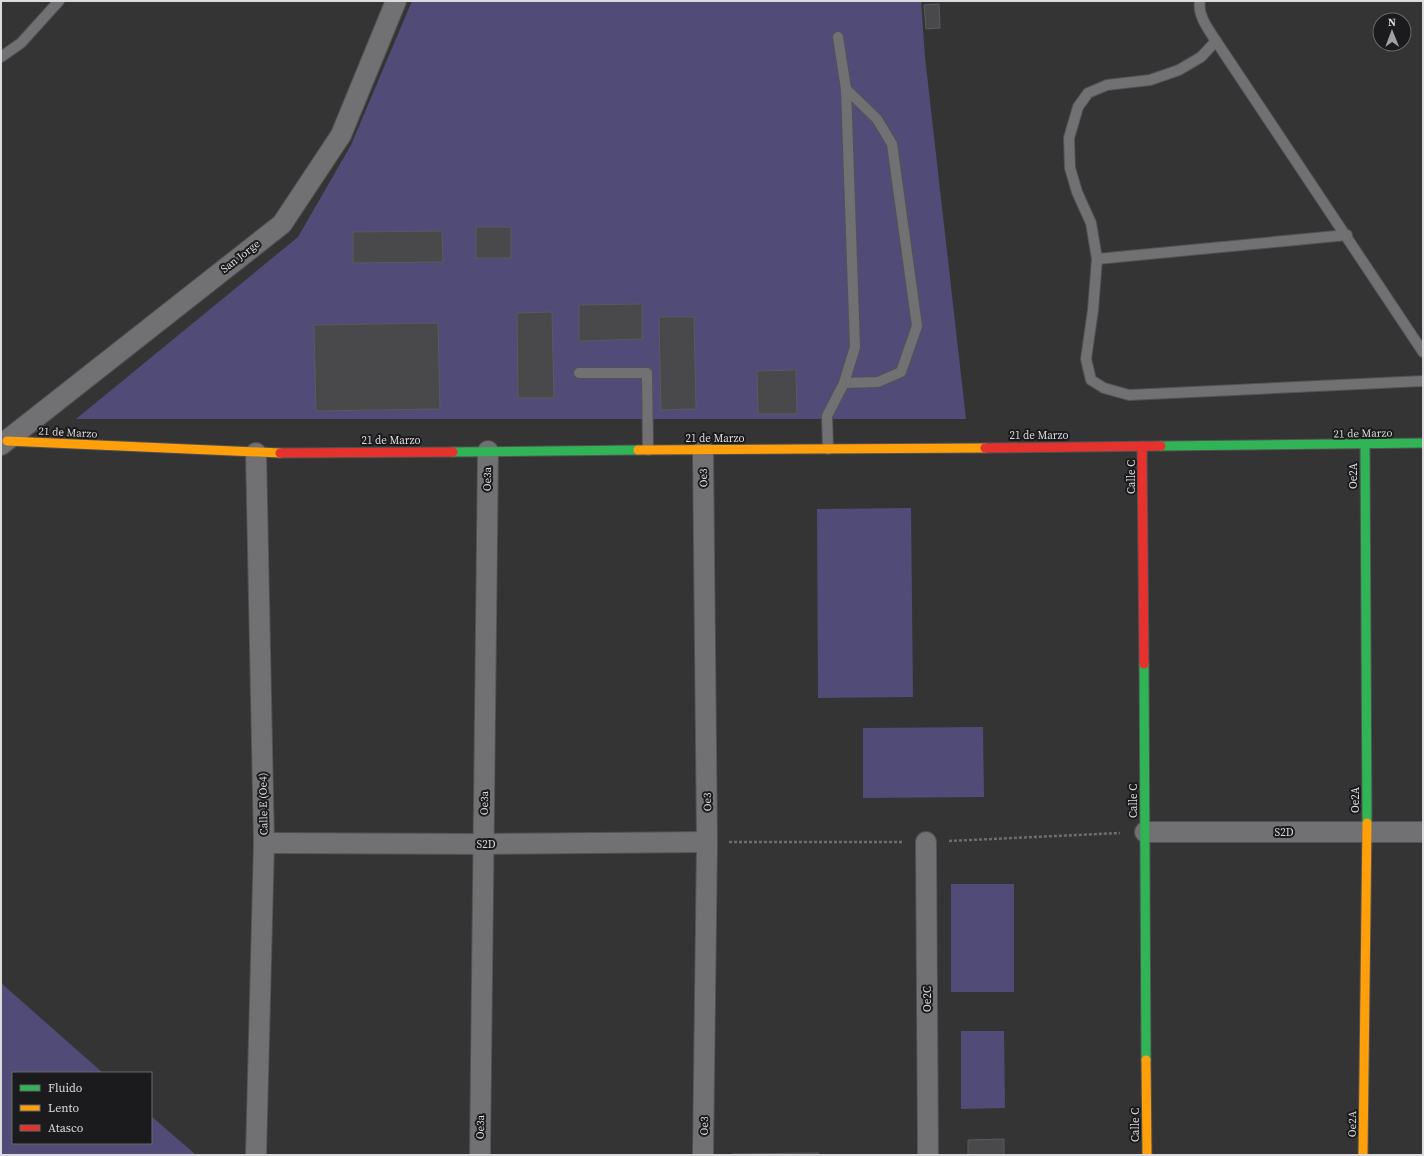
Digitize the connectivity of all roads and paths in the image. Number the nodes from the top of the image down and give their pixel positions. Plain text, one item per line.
1 (59, 1) edge
2 (396, 1) edge
3 (1200, 1) edge
4 (838, 37) dead end
5 (1216, 41) junction
6 (1, 57) edge
7 (846, 90) junction
8 (1347, 235) junction
9 (1097, 259) junction
10 (1423, 352) edge
11 (579, 373) dead end
12 (1423, 381) edge
13 (844, 383) junction
14 (4, 443) edge
15 (1423, 443) edge
16 (1365, 445) junction
17 (1142, 446) junction
18 (828, 449) junction
19 (648, 450) junction
20 (703, 450) junction
21 (488, 451) junction
22 (256, 453) junction
23 (1145, 832) junction
24 (1367, 832) junction
25 (1423, 832) edge
26 (707, 842) junction
27 (926, 842) dead end
28 (264, 843) junction
29 (483, 844) junction
30 (256, 1155) edge
31 (480, 1155) edge
32 (703, 1155) edge
33 (928, 1155) edge
34 (1147, 1155) edge
35 (1363, 1155) edge

1 - 6 lane
2 - 14 street, San Jorge
3 - 5 lane
4 - 7 lane
5 - 8 lane
5 - 9 lane
7 - 13 lane
7 - 13 lane
8 - 9 lane
8 - 10 lane
9 - 12 lane
11 - 19 lane
13 - 18 lane
14 - 22 street, 21 de Marzo
15 - 16 street, 21 de Marzo
16 - 17 street, 21 de Marzo
16 - 24 street, Oe2A
17 - 18 street, 21 de Marzo
17 - 23 street, Calle C
18 - 20 street, 21 de Marzo
19 - 20 street, 21 de Marzo
19 - 21 street, 21 de Marzo
20 - 26 street, Oe3
21 - 22 street, 21 de Marzo
21 - 29 street, Oe3a
22 - 28 street, Calle E (Oe4)
23 - 24 street, S2D
23 - 34 street, Calle C
24 - 25 street, S2D
24 - 35 street, Oe2A
26 - 29 street, S2D
26 - 32 street, Oe3
27 - 33 street, Oe2C
28 - 29 street, S2D
28 - 30 street, Calle E (Oe4)
29 - 31 street, Oe3a

